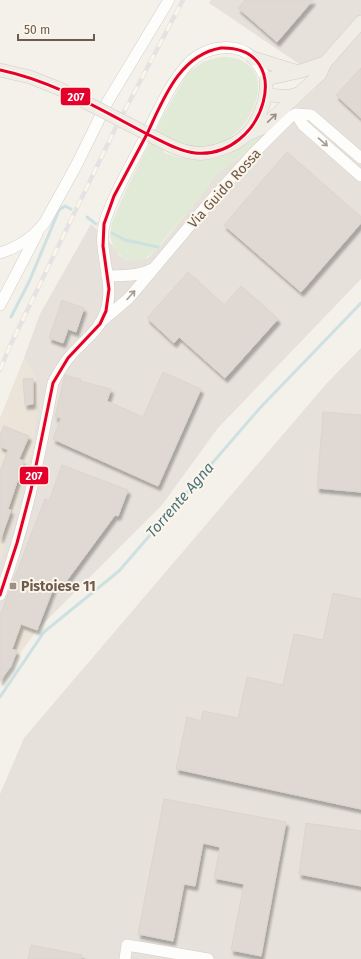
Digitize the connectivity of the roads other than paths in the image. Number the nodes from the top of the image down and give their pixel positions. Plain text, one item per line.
1 (169, 0) edge
2 (361, 22) edge
3 (253, 58) junction
4 (326, 64) junction
5 (0, 70) edge
6 (298, 72) junction
7 (266, 79) junction
8 (266, 94) junction
9 (297, 94) junction
10 (296, 114) junction
11 (245, 135) junction
12 (361, 158) edge
13 (361, 176) edge
14 (39, 230) junction
15 (0, 253) edge
16 (156, 266) junction
17 (107, 276) junction
18 (0, 305) edge
19 (103, 320) junction
20 (0, 595) edge
21 (125, 959) edge
22 (208, 959) edge

1 - 14 street
2 - 4 main road, Via Guido Rossa
3 - 6 main road
3 - 7 street
3 - 17 street
4 - 6 main road
4 - 9 main road, Via Guido Rossa
5 - 11 main road, Via Guido Rossa, bridge
6 - 7 main road
7 - 8 main road
8 - 9 main road
8 - 11 main road
11 -> 9 main road, Via Guido Rossa
10 - 12 street
10 -> 13 street
10 - 16 street, Via Guido Rossa
14 - 15 street
14 - 18 street
16 - 17 street, Via Guido Rossa
19 -> 16 street, Via Guido Rossa
17 - 19 street
19 - 20 street
21 - 22 street

